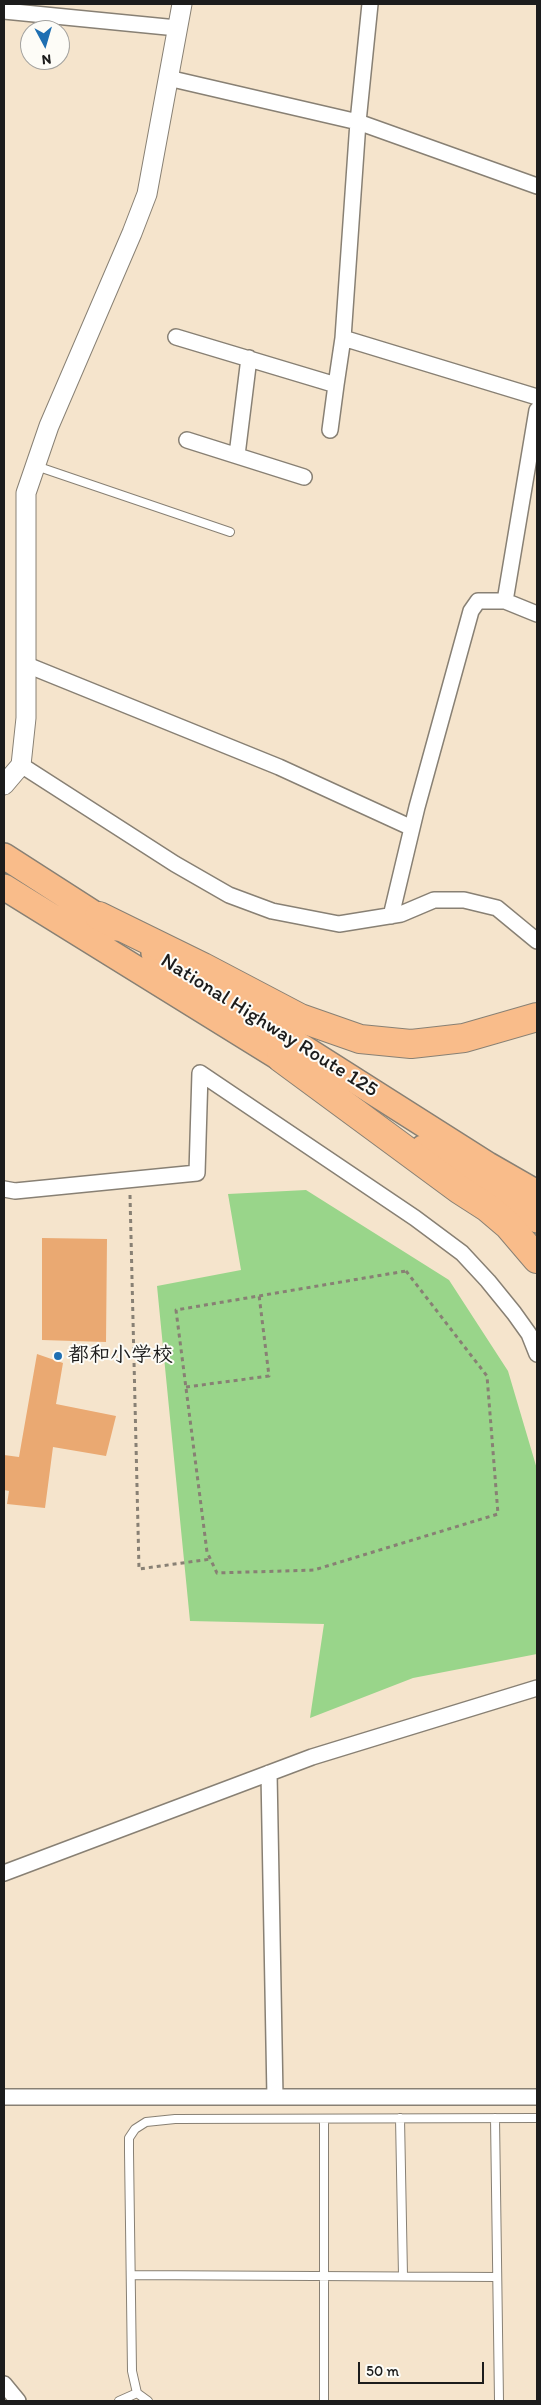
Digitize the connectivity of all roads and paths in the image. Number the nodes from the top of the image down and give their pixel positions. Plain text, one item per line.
1 (182, 4) edge
2 (370, 4) edge
3 (14, 9) edge
4 (176, 28) junction
5 (168, 78) junction
6 (358, 122) junction
7 (537, 186) edge
8 (176, 336) dead end
9 (343, 338) junction
10 (249, 358) junction
11 (336, 386) junction
12 (537, 397) edge
13 (537, 410) edge
14 (330, 430) dead end
15 (187, 440) dead end
16 (237, 455) junction
17 (34, 466) junction
18 (304, 477) dead end
19 (230, 532) dead end
20 (505, 602) junction
21 (537, 614) edge
22 (27, 666) junction
23 (21, 765) junction
24 (4, 783) edge
25 (412, 828) junction
26 (4, 856) edge
27 (4, 887) edge
28 (99, 916) junction
29 (391, 916) junction
30 (537, 941) edge
31 (537, 1017) edge
32 (281, 1058) junction
33 (130, 1180) junction
34 (4, 1189) edge
35 (537, 1194) edge
36 (537, 1220) edge
37 (537, 1259) edge
38 (260, 1296) junction
39 (537, 1354) edge
40 (186, 1387) junction
41 (211, 1559) junction
42 (537, 1688) edge
43 (269, 1773) junction
44 (4, 1873) edge
45 (4, 2097) edge
46 (274, 2097) junction
47 (537, 2097) edge
48 (400, 2118) junction
49 (495, 2118) junction
50 (537, 2118) edge
51 (324, 2119) junction
52 (131, 2275) junction
53 (325, 2276) junction
54 (403, 2276) junction
55 (497, 2277) junction
56 (4, 2384) edge
57 (137, 2393) junction
58 (18, 2401) edge
59 (119, 2401) edge
60 (148, 2401) edge
61 (324, 2401) edge
62 (499, 2401) edge

1 - 4 street
2 - 6 street
3 - 4 street
4 - 5 street
5 - 6 street
5 - 17 street
6 - 7 street
6 - 9 street
8 - 10 street
9 - 11 street
9 - 12 street
10 - 11 street
10 - 16 street
11 - 14 street
13 - 20 street
15 - 16 street
16 - 18 street
17 - 19 lane
17 - 22 street
20 - 21 street
20 - 25 street
22 - 23 street
22 - 25 street
23 - 24 street
23 - 29 street
25 - 29 street
26 - 28 highway, National Highway Route 125
27 - 32 highway, National Highway Route 125
28 - 31 highway
28 - 35 highway, National Highway Route 125
29 - 30 street
32 - 36 highway, National Highway Route 125
32 - 37 highway
33 - 34 street
33 - 39 street
33 - 41 path
38 - 40 path
38 - 40 path
38 - 41 path
40 - 41 path
42 - 43 street
43 - 44 street
43 - 46 street
45 - 46 street
46 - 47 street
48 - 49 lane
48 - 51 lane
48 - 54 lane
49 - 50 lane
49 - 55 lane
51 - 52 lane
51 - 53 lane
52 - 53 lane
52 - 57 lane
53 - 54 lane
53 - 61 lane
54 - 55 lane
55 - 62 lane
56 - 58 street
57 - 59 lane
57 - 60 lane

